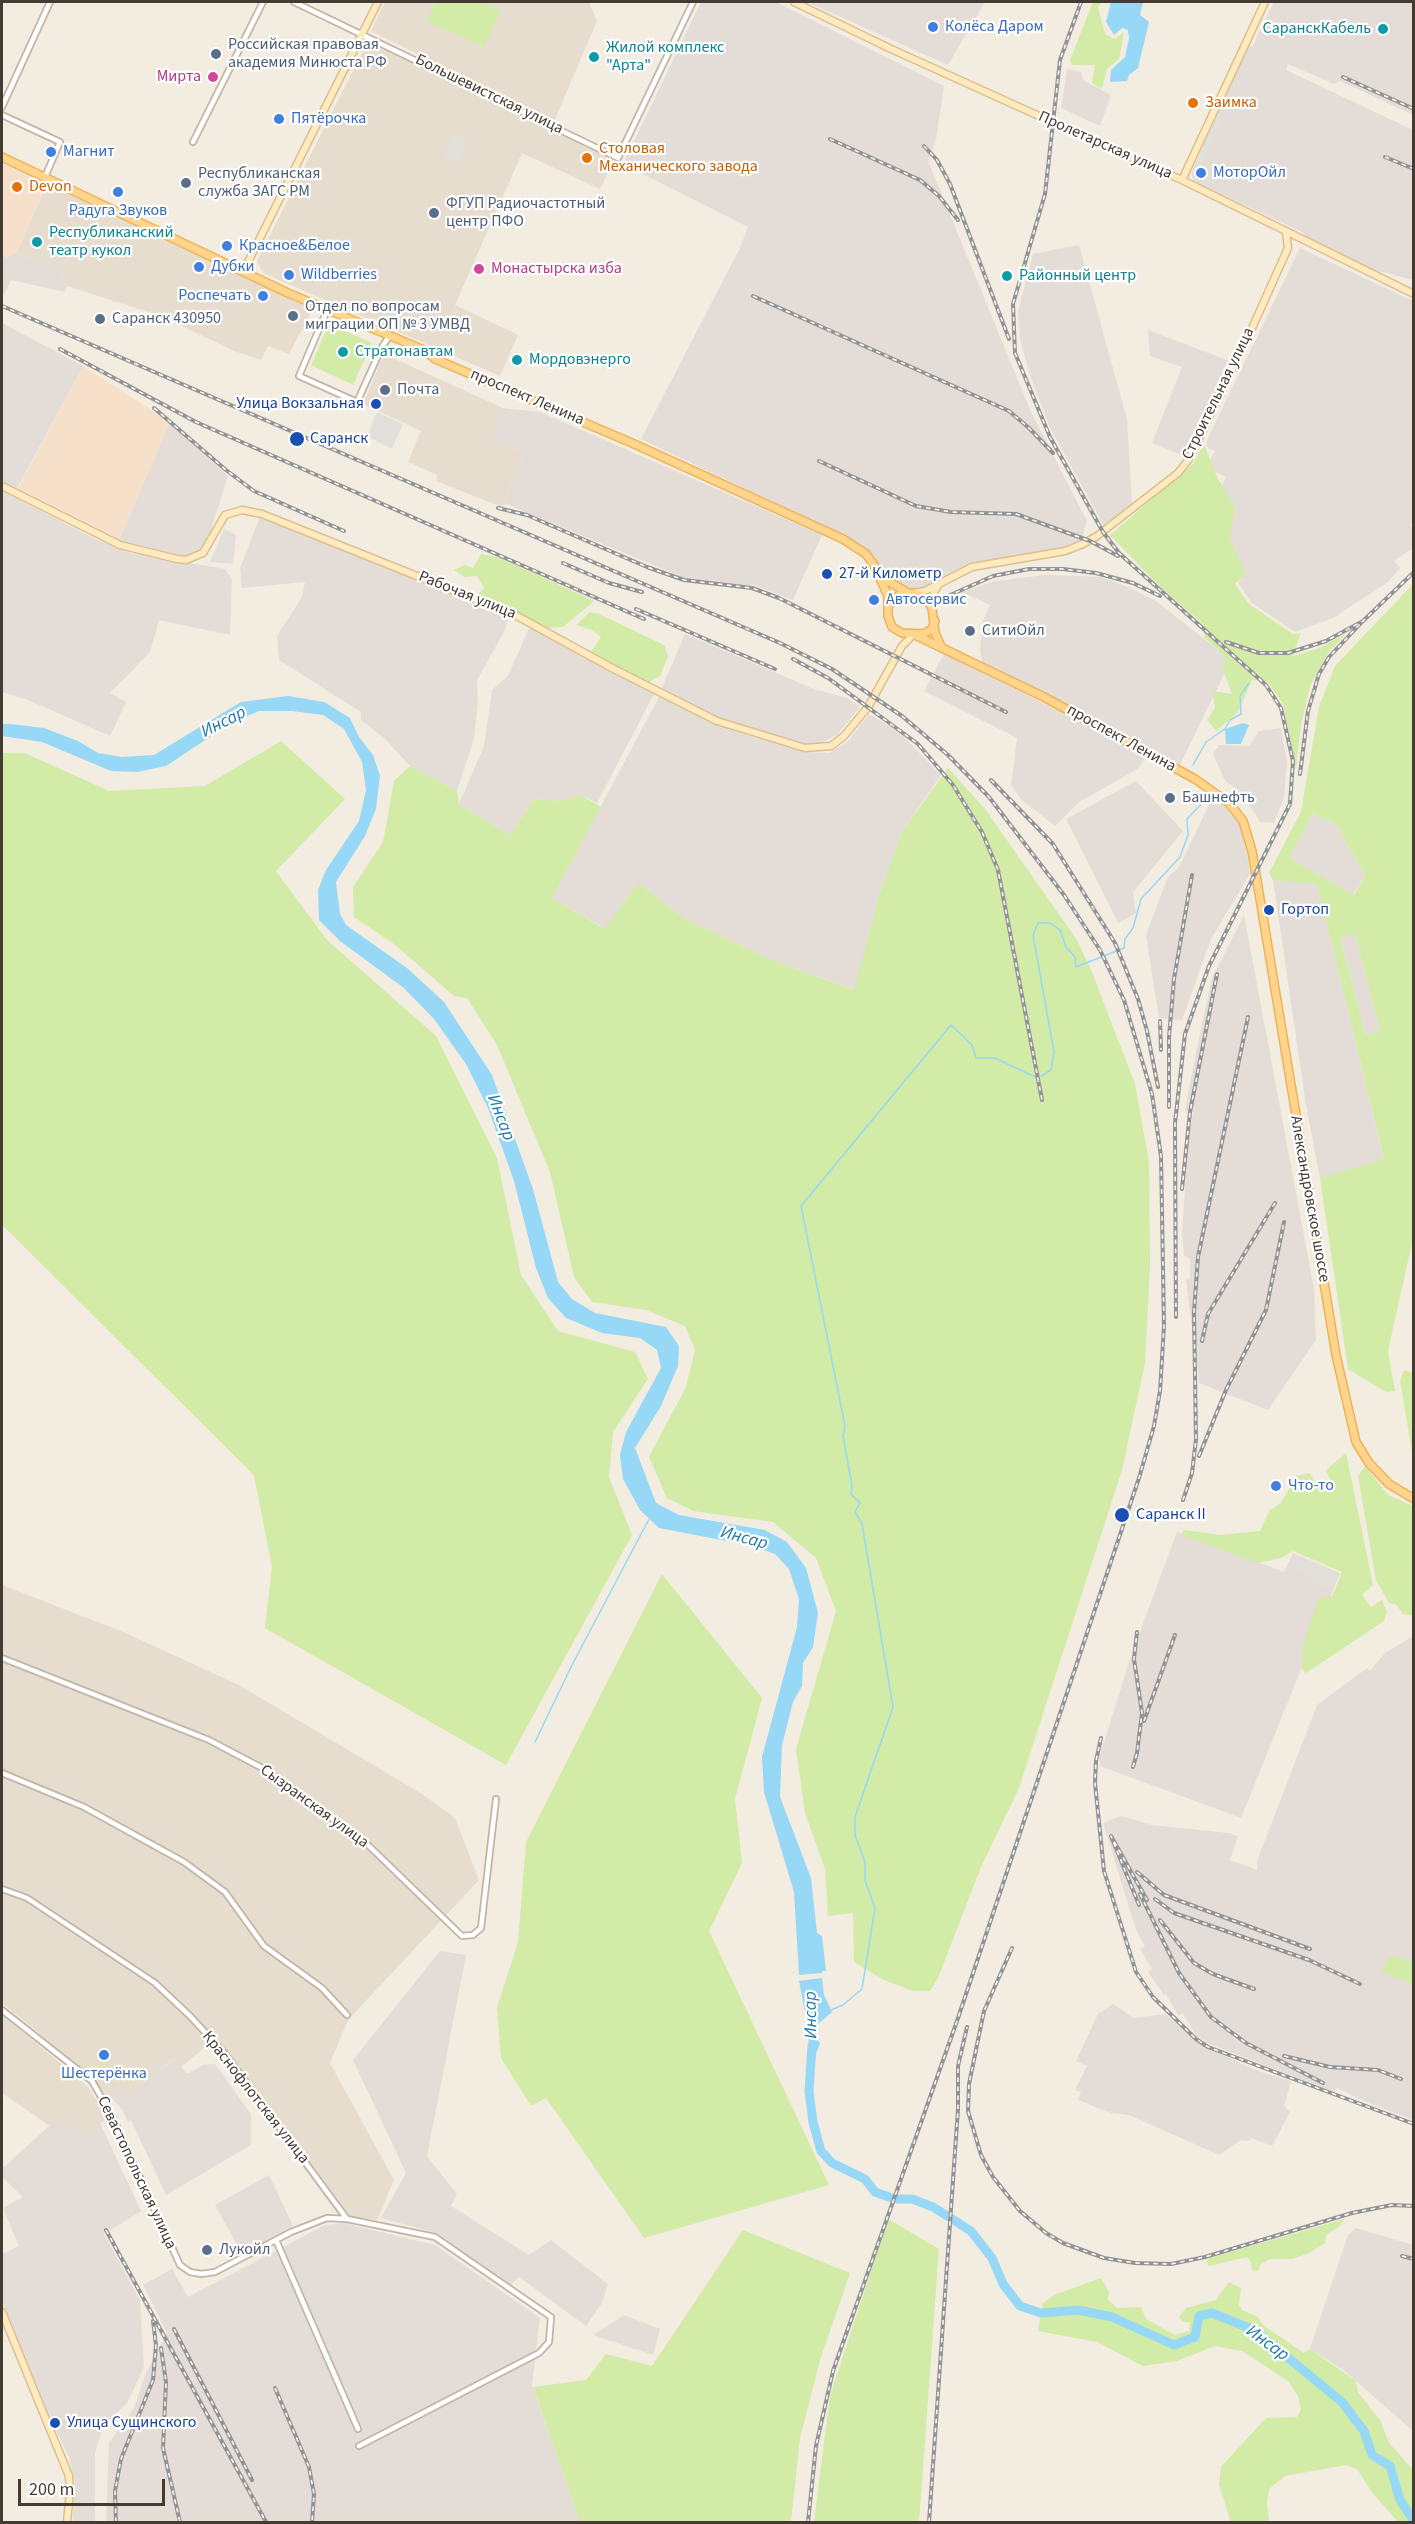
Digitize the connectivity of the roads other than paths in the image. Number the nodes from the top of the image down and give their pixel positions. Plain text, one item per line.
1 (50, 2) edge
2 (263, 2) edge
3 (294, 2) edge
4 (378, 2) edge
5 (693, 2) edge
6 (794, 2) edge
7 (1265, 2) edge
8 (362, 34) junction
9 (2, 107) edge
10 (2, 115) edge
11 (193, 142) dead end
12 (2, 156) edge
13 (45, 177) junction
14 (1182, 180) junction
15 (1286, 232) junction
16 (243, 272) junction
17 (1413, 294) edge
18 (328, 308) junction
19 (390, 335) junction
20 (2, 486) edge
21 (879, 576) junction
22 (940, 584) junction
23 (912, 593) junction
24 (889, 605) junction
25 (932, 608) junction
26 (934, 621) junction
27 (896, 630) junction
28 (914, 635) junction
29 (941, 645) junction
30 (902, 646) junction
31 (1255, 874) joint
32 (1413, 1499) edge
33 (2, 1658) edge
34 (2, 1773) edge
35 (496, 1798) dead end
36 (2, 1889) edge
37 (2, 2010) edge
38 (347, 2015) dead end
39 (347, 2219) junction
40 (276, 2240) junction
41 (2, 2312) edge
42 (358, 2429) dead end
43 (359, 2446) dead end
44 (67, 2523) edge

1 - 9 street
2 - 11 street
3 - 8 street, Большевистская улица
4 - 8 street
5 - 8 street, Большевистская улица
6 - 14 street, Пролетарская улица, bridge
7 - 14 street
8 - 16 street
10 - 13 street
12 - 13 main road, проспект Ленина
13 - 16 main road, проспект Ленина
14 - 15 street, Пролетарская улица
15 - 17 street, Пролетарская улица
15 - 22 street, Строительная улица
16 - 18 main road, проспект Ленина
18 - 19 main road, проспект Ленина
18 - 19 street
19 - 21 main road, проспект Ленина
20 - 30 street, Рабочая улица
21 - 23 main road
21 - 24 main road
22 - 23 street, Строительная улица
22 - 25 street
23 - 24 main road
23 - 25 main road
24 - 27 main road
25 - 26 main road
26 - 28 main road
26 - 29 main road
27 - 28 main road
27 - 30 street
28 - 29 main road, проспект Ленина
28 - 30 street, Рабочая улица
29 - 31 main road, проспект Ленина
31 - 32 main road, Александровское шоссе
33 - 35 street, Сызранская улица
34 - 38 street
36 - 39 street, Краснофлотская улица
37 - 40 street, Севастопольская улица
39 - 40 street, Севастопольская улица
39 - 43 street, Севастопольская улица
40 - 42 street
41 - 44 street

